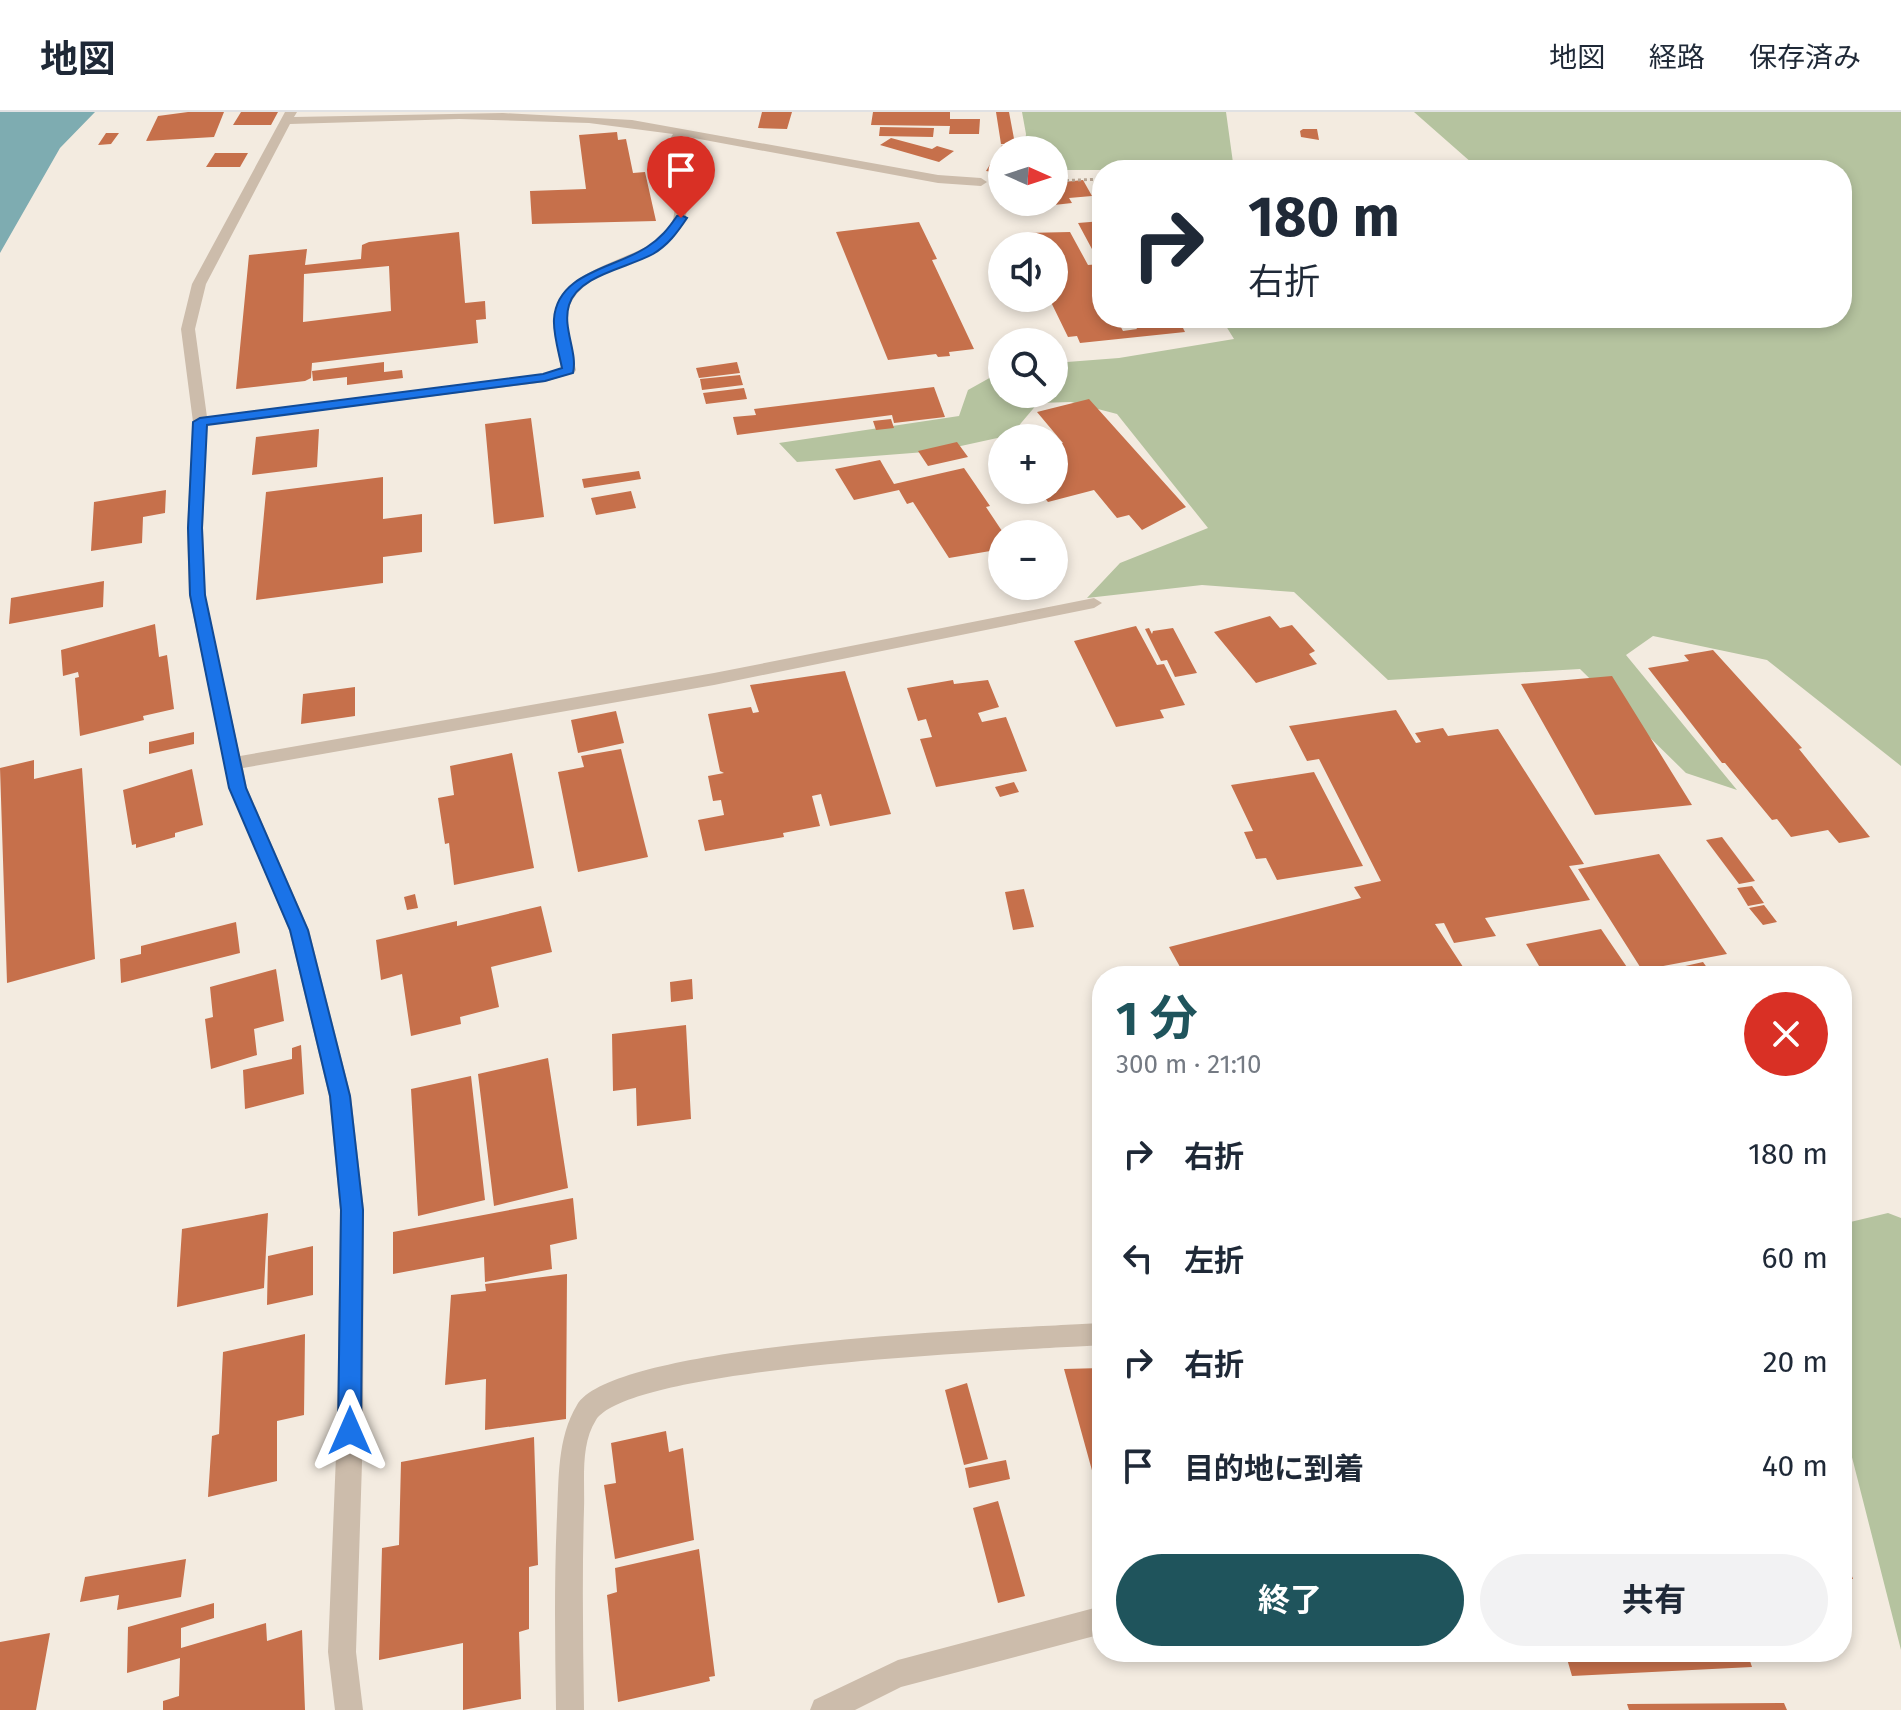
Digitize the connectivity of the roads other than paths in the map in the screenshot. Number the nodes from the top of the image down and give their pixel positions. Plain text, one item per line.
1 (640, 112) edge
2 (289, 116) edge
3 (632, 123) junction
4 (680, 132) junction
5 (981, 182) dead end
6 (200, 422) junction
7 (1094, 603) dead end
8 (234, 763) junction
9 (1092, 1335) edge
10 (1092, 1623) edge
11 (349, 1710) edge
12 (570, 1710) edge
13 (824, 1710) edge

1 - 3 street
2 - 3 street
2 - 6 street
3 - 4 street
4 - 5 street
4 - 6 street
6 - 8 street
7 - 8 street
8 - 11 street
9 - 12 street
10 - 13 street

